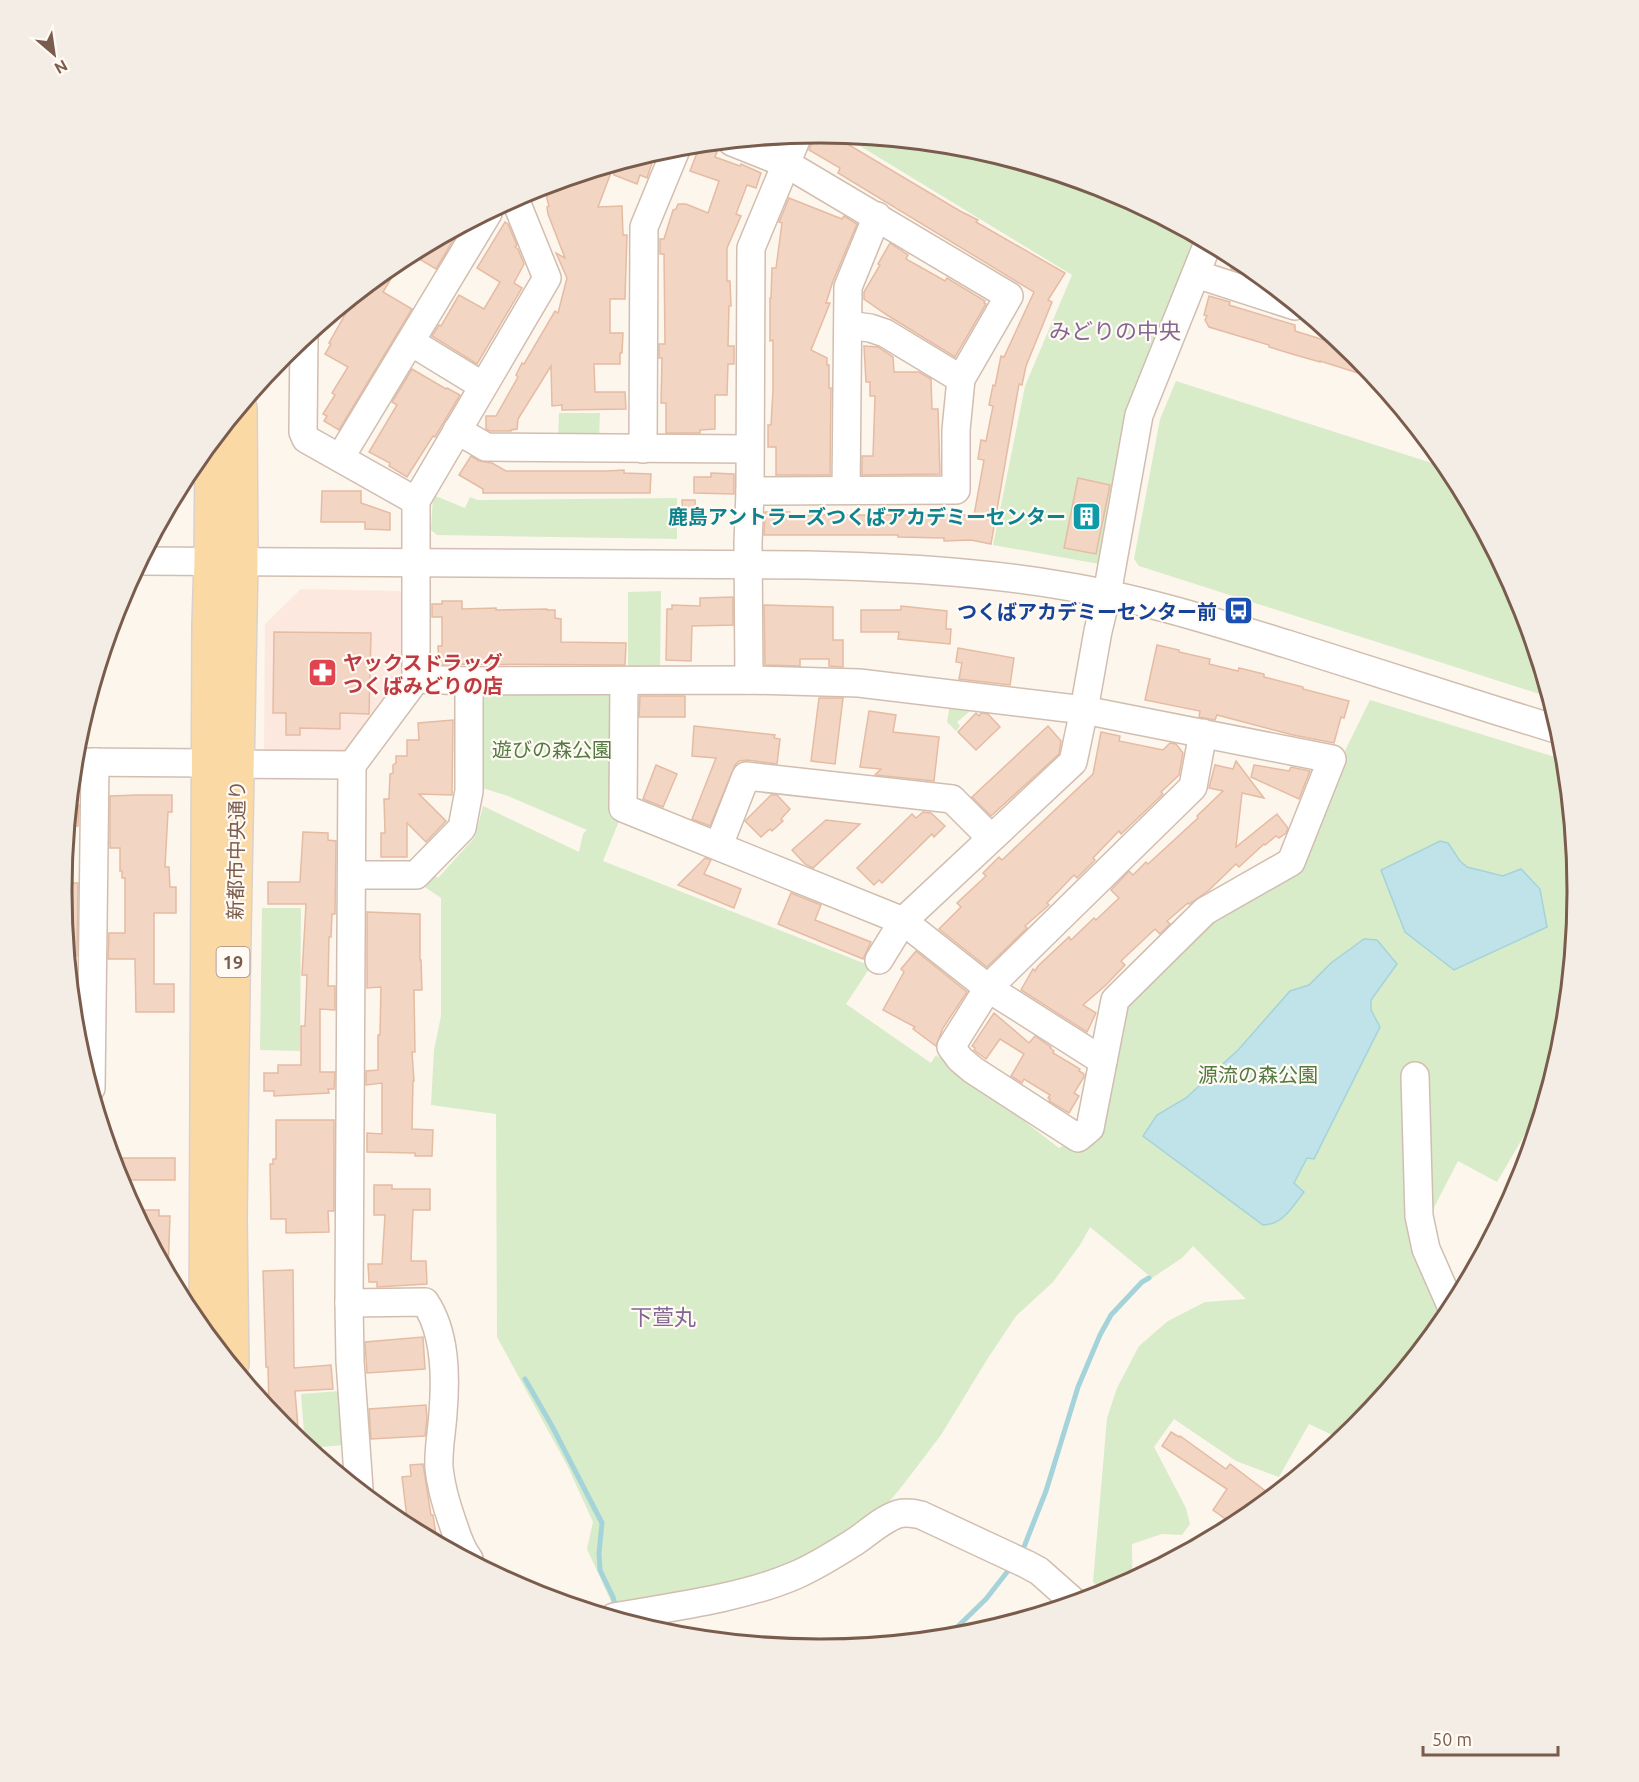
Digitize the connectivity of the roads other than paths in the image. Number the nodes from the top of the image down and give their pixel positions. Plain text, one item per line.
1 (795, 144) edge
2 (746, 148) edge
3 (672, 158) edge
4 (787, 164) junction
5 (518, 207) edge
6 (877, 216) junction
7 (481, 226) edge
8 (1205, 251) edge
9 (1196, 274) junction
10 (1278, 300) edge
11 (848, 325) junction
12 (411, 342) junction
13 (304, 350) edge
14 (961, 379) junction
15 (483, 386) junction
16 (239, 420) edge
17 (457, 430) junction
18 (643, 449) junction
19 (749, 449) junction
20 (213, 454) edge
21 (340, 458) junction
22 (846, 490) junction
23 (750, 491) junction
24 (416, 501) junction
25 (149, 561) edge
26 (226, 561) junction
27 (416, 563) junction
28 (749, 565) junction
29 (1107, 594) junction
30 (416, 679) junction
31 (749, 680) junction
32 (469, 681) junction
33 (624, 682) junction
34 (1084, 710) junction
35 (1549, 727) edge
36 (1203, 733) junction
37 (85, 762) edge
38 (223, 763) junction
39 (352, 765) junction
40 (991, 838) junction
41 (719, 845) junction
42 (352, 874) junction
43 (903, 921) junction
44 (879, 960) dead end
45 (988, 988) junction
46 (90, 1056) edge
47 (1103, 1061) junction
48 (1415, 1076) dead end
49 (1447, 1297) edge
50 (349, 1303) junction
51 (206, 1318) edge
52 (232, 1353) edge
53 (358, 1479) edge
54 (460, 1546) edge
55 (1067, 1596) edge
56 (631, 1614) edge

1 - 4 street
2 - 4 street
3 - 18 street
4 - 6 street
4 - 19 street
5 - 15 street
6 - 11 street
6 - 14 street
7 - 12 street
8 - 9 street
9 - 10 street
9 - 29 street
11 - 14 street
11 - 22 street
12 - 15 street
12 - 21 street
13 - 21 street
14 - 22 street
15 - 17 street
16 - 26 main road, 新都市中央通り / 19
17 - 18 street
17 - 24 street
18 - 19 street
19 - 23 street
20 - 26 main road, 新都市中央通り / 19
21 - 24 street
22 - 23 street
23 - 28 street
24 - 27 street
25 - 26 street
26 - 27 street
26 - 38 main road, 新都市中央通り / 19
27 - 28 street
27 - 30 street
28 - 29 street
28 - 31 street
29 - 34 street
29 - 35 street
30 - 32 street
30 - 39 street
31 - 33 street
31 - 34 street
32 - 33 street
32 - 42 street
33 - 41 street
34 - 36 street
34 - 40 street
36 - 45 street
36 - 47 street
37 - 38 street
37 - 46 street
38 - 39 street
38 - 51 main road, 新都市中央通り / 19
38 - 52 main road, 新都市中央通り / 19
39 - 42 street
40 - 41 street
40 - 43 street
41 - 43 street
42 - 50 street
43 - 44 street
43 - 45 street
45 - 47 street
45 - 47 street
48 - 49 street
50 - 53 street
50 - 54 street
55 - 56 street

